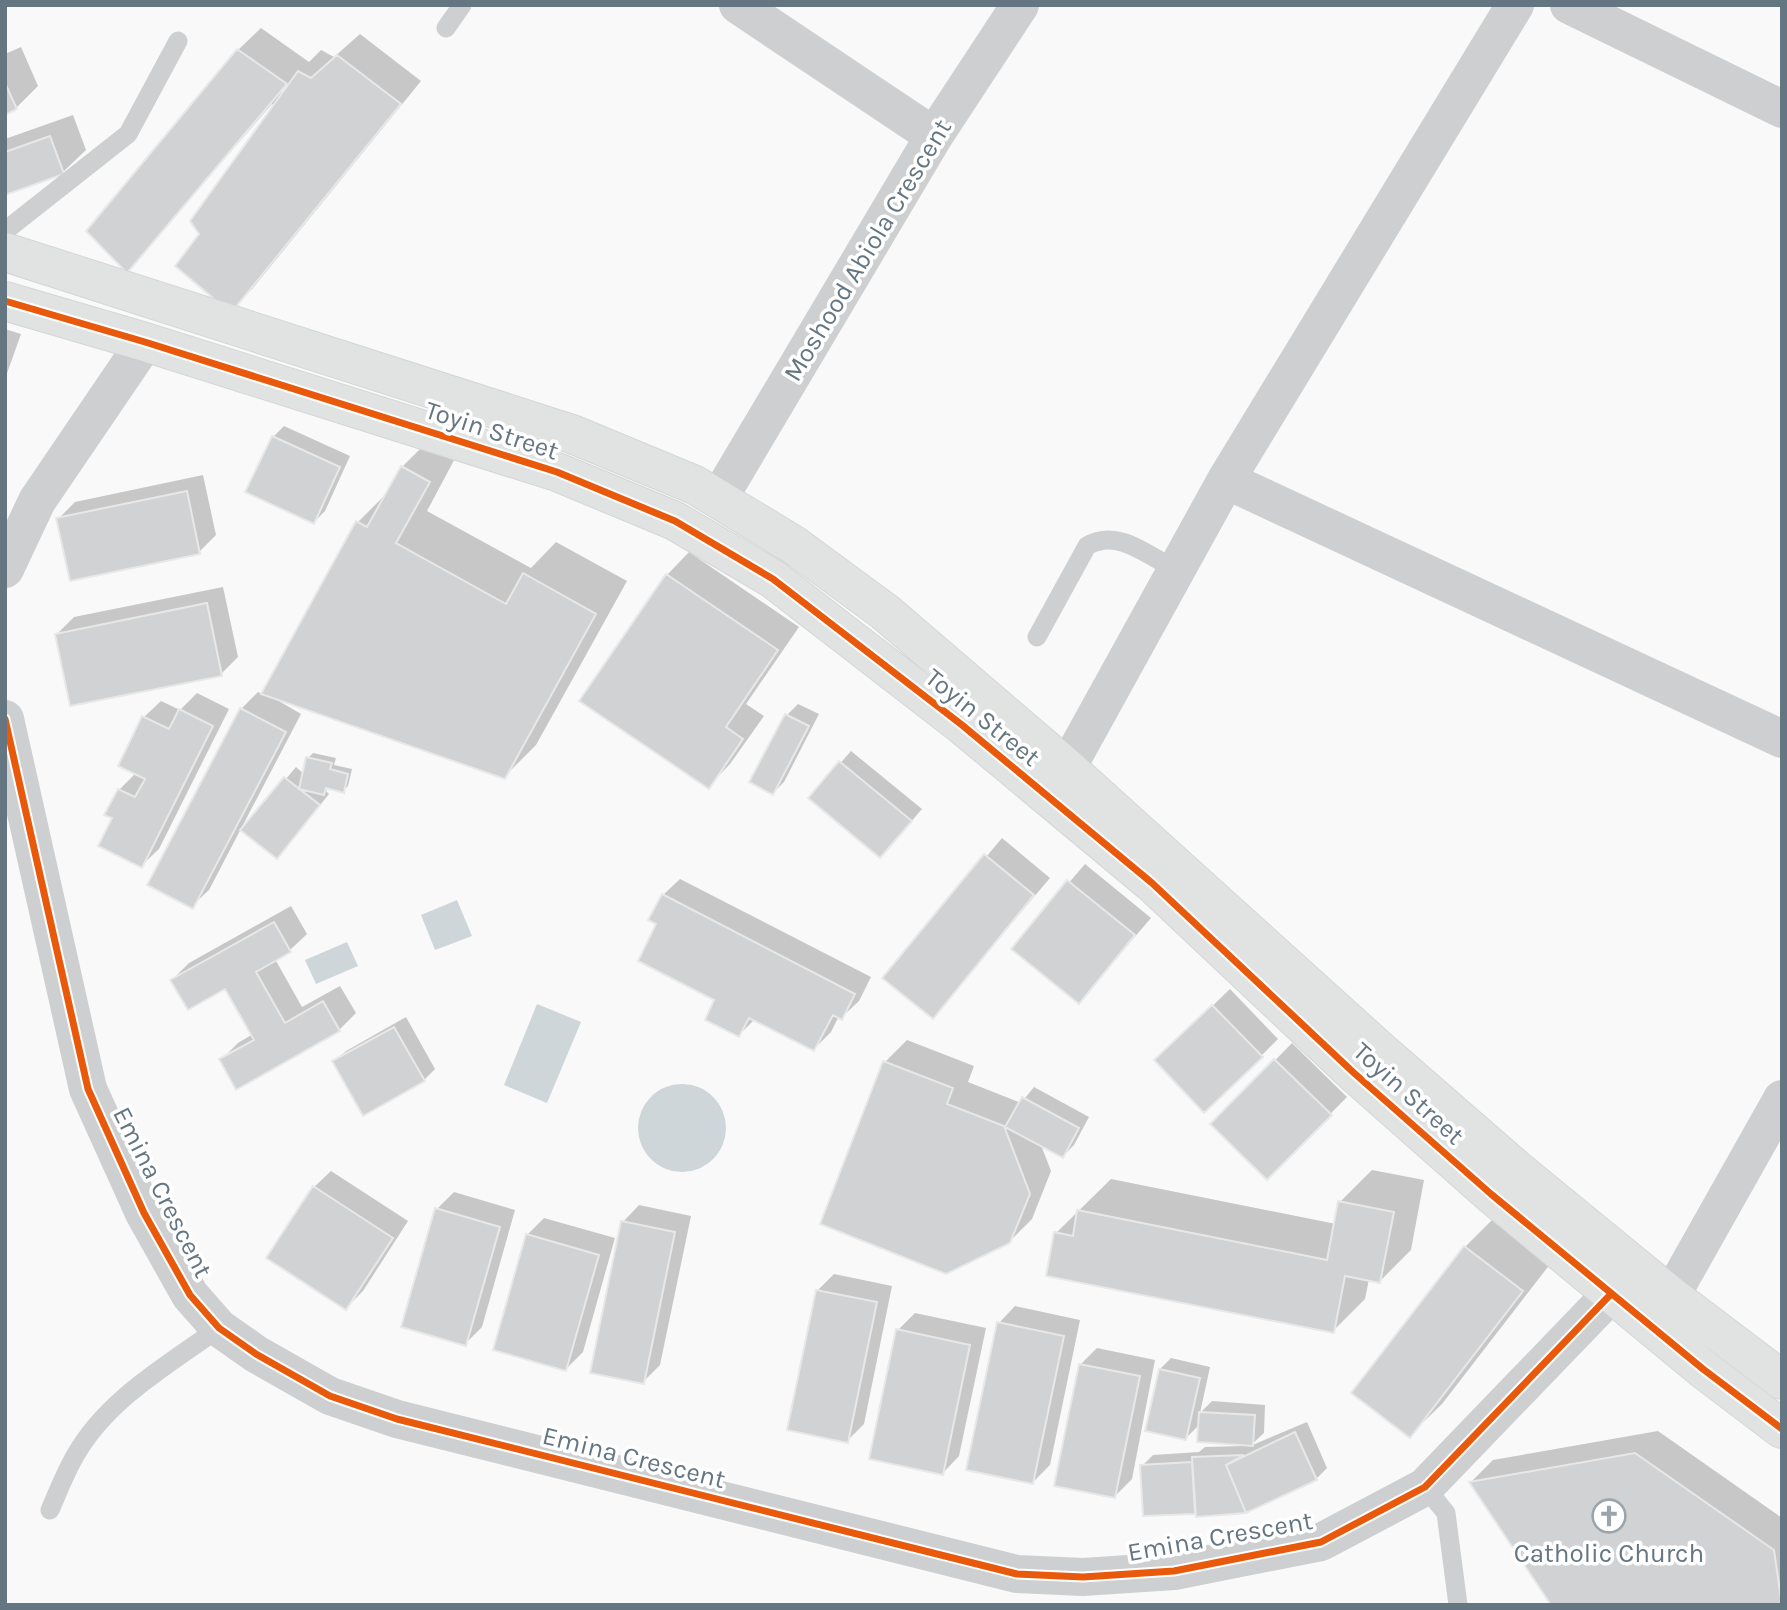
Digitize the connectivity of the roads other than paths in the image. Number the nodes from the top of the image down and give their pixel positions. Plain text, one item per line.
1 (462, 5) edge
2 (738, 5) edge
3 (1020, 5) edge
4 (1515, 5) edge
5 (1569, 5) edge
6 (446, 28) dead end
7 (178, 41) dead end
8 (1782, 109) edge
9 (934, 136) junction
10 (5, 231) edge
11 (5, 253) edge
12 (5, 301) edge
13 (145, 342) junction
14 (1226, 480) junction
15 (719, 498) junction
16 (5, 569) edge
17 (1176, 570) junction
18 (1037, 637) dead end
19 (5, 719) edge
20 (1782, 739) edge
21 (1067, 768) junction
22 (1782, 1099) edge
23 (1611, 1294) junction
24 (1671, 1296) junction
25 (219, 1328) junction
26 (1782, 1380) edge
27 (1782, 1429) edge
28 (1425, 1488) junction
29 (50, 1510) dead end
30 (1081, 1591) edge
31 (1458, 1605) edge

1 - 6 lane
2 - 9 street
3 - 9 street, Moshood Abiola Crescent
4 - 14 street
5 - 8 street
7 - 10 lane
9 - 15 street, Moshood Abiola Crescent
11 - 15 street, Toyin Street
12 - 13 street, Toyin Street
13 - 16 street
13 - 23 street, Toyin Street
14 - 17 street
14 - 20 street
15 - 21 street, Toyin Street
17 - 18 lane
17 - 21 street
19 - 25 street, Emina Crescent
21 - 24 street, Toyin Street
22 - 24 street
23 - 27 street, Toyin Street
23 - 28 street, Emina Crescent
24 - 26 street, Toyin Street
25 - 29 lane
25 - 30 street, Emina Crescent
28 - 30 street, Emina Crescent
28 - 31 lane

